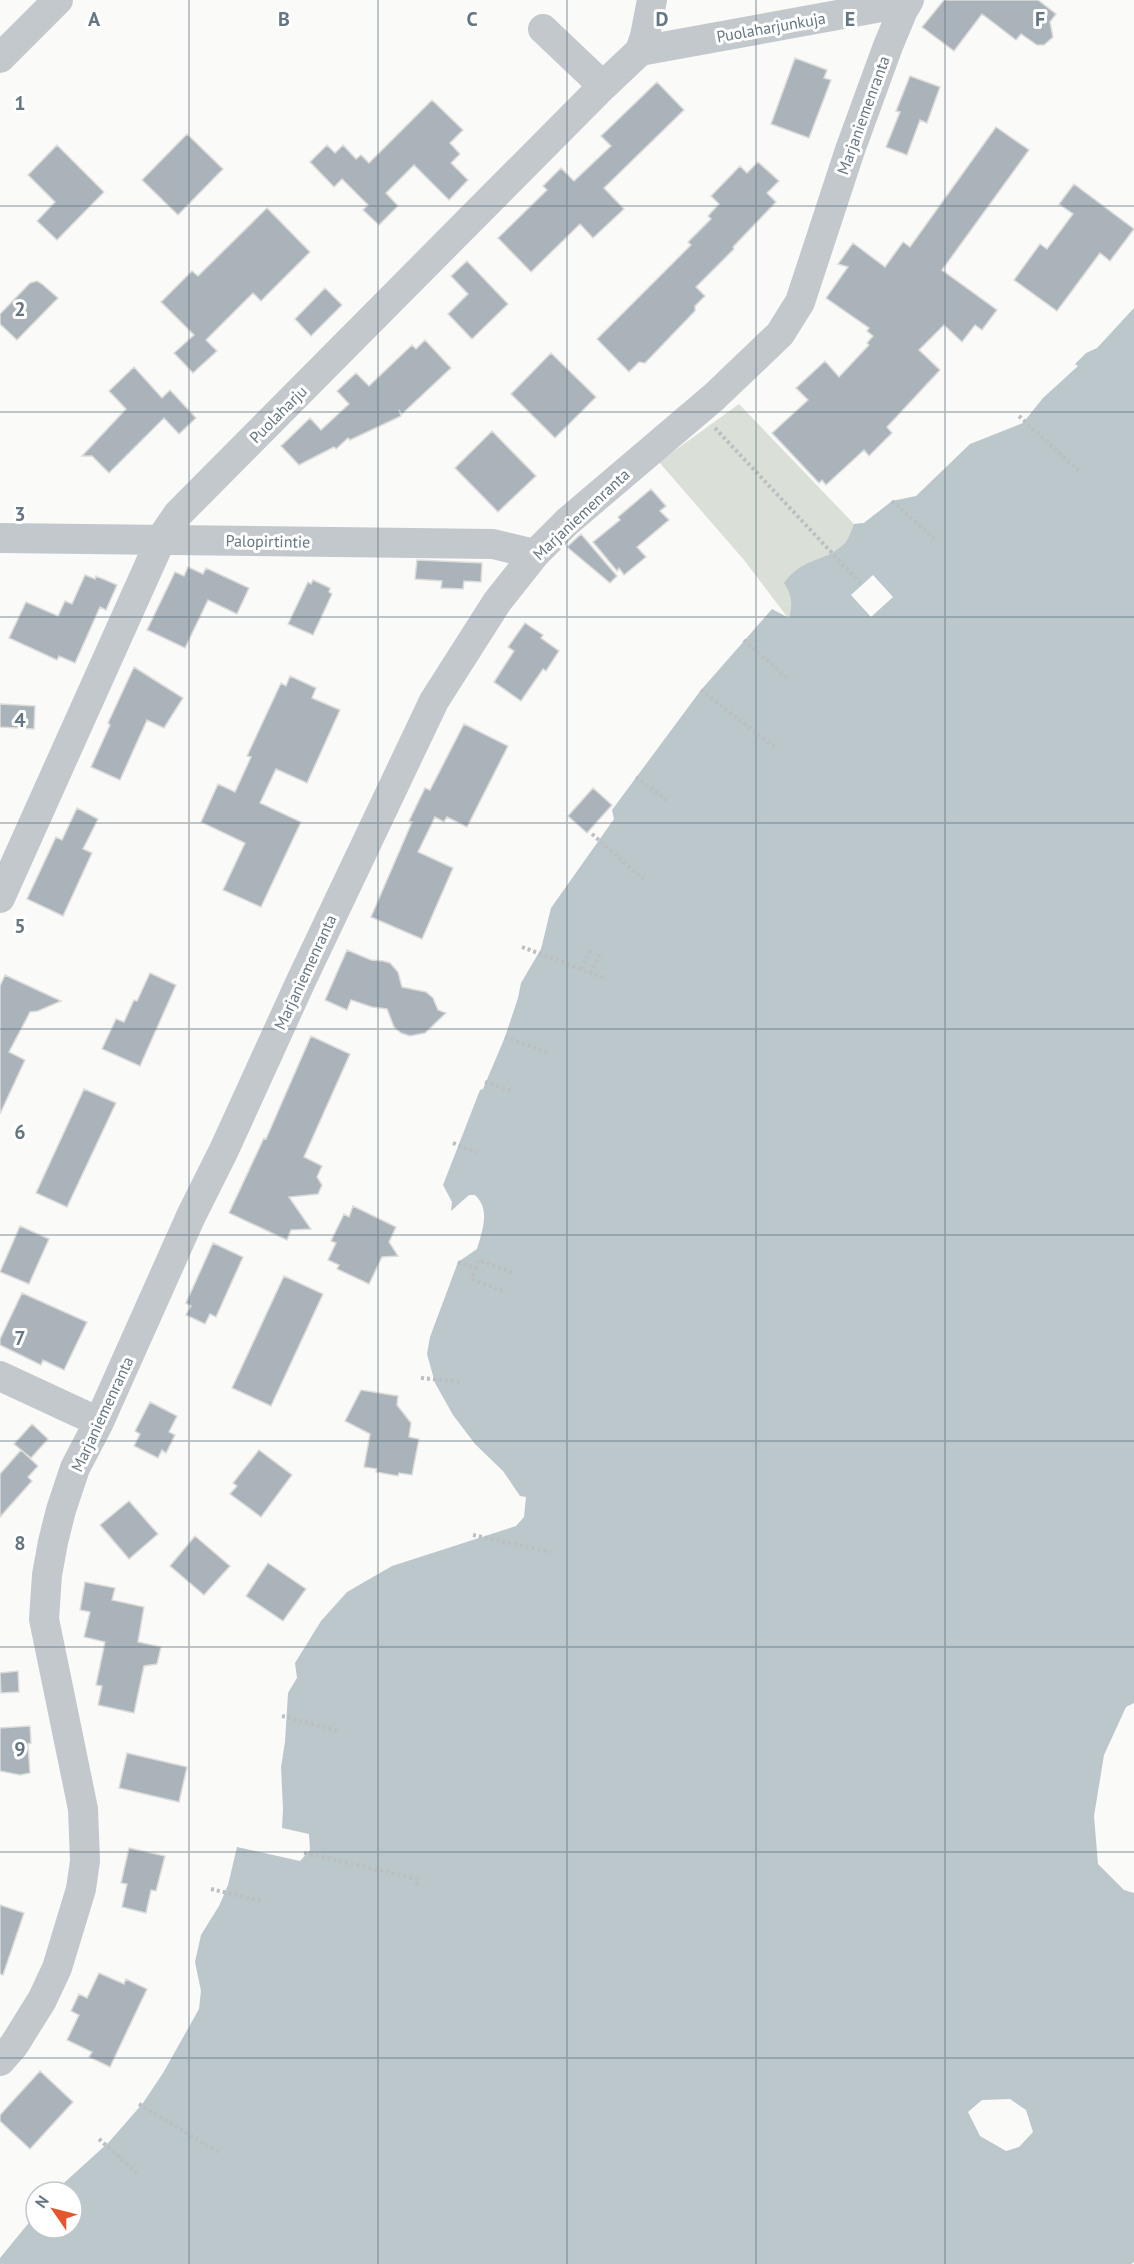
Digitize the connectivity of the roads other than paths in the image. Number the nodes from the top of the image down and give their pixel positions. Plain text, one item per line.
1 (58, 0) edge
2 (652, 0) edge
3 (906, 5) edge
4 (543, 29) dead end
5 (640, 51) junction
6 (0, 57) edge
7 (603, 86) junction
8 (0, 538) edge
9 (161, 539) junction
10 (535, 554) junction
11 (0, 898) edge
12 (0, 1376) edge
13 (99, 1422) junction
14 (0, 2061) edge

1 - 6 street
2 - 5 street
3 - 5 street, Puolaharjunkuja
3 - 10 street, Marjaniemenranta
4 - 7 street
5 - 7 street, Puolaharju
7 - 9 street, Puolaharju
8 - 9 street, Palopirtintie
9 - 10 street, Palopirtintie
9 - 11 street, Puolaharju
10 - 13 street, Marjaniemenranta
12 - 13 street
13 - 14 street, Marjaniemenranta

